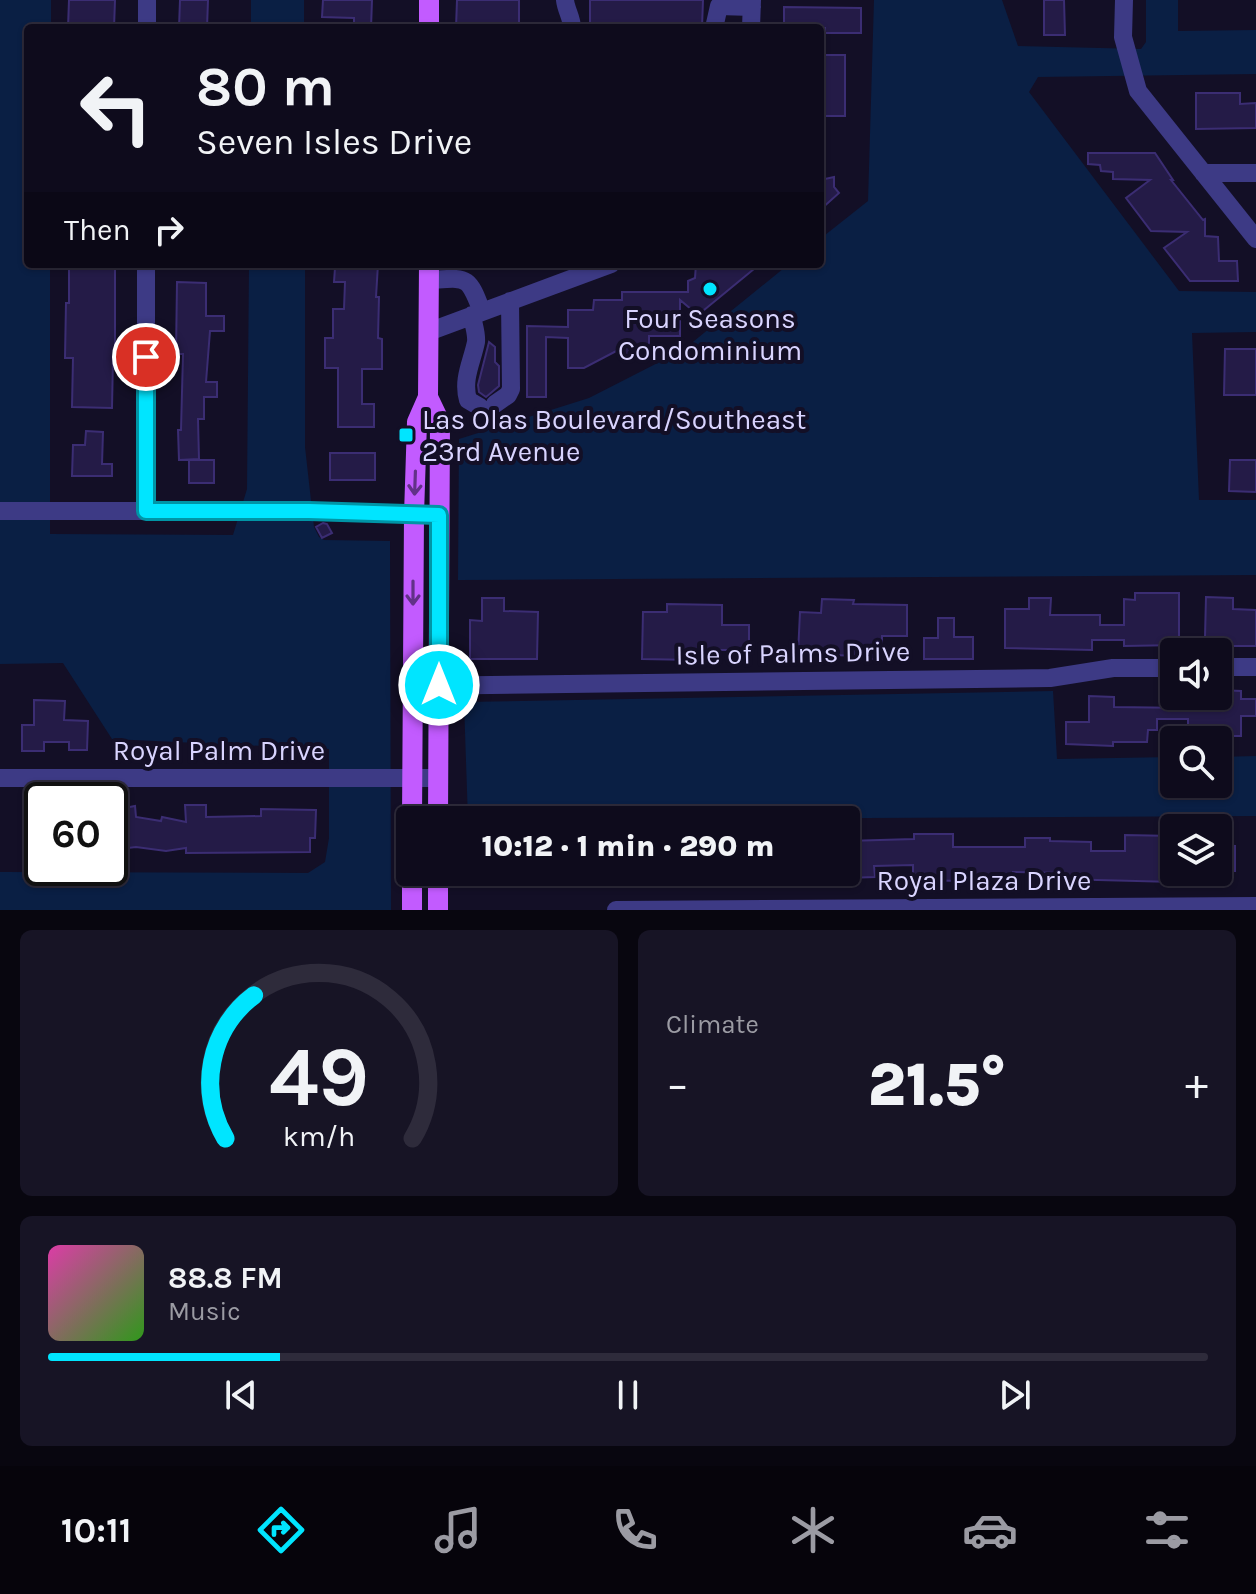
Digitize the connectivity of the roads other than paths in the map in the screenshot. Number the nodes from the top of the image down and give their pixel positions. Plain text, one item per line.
1 (147, 0) edge
2 (429, 0) edge
3 (565, 0) edge
4 (1124, 0) edge
5 (752, 4) edge
6 (147, 24) edge
7 (429, 24) edge
8 (572, 24) edge
9 (715, 24) edge
10 (751, 24) edge
11 (1203, 173) junction
12 (1256, 173) edge
13 (1256, 239) edge
14 (146, 268) edge
15 (590, 268) edge
16 (429, 272) edge
17 (462, 272) edge
18 (568, 272) edge
19 (510, 301) junction
20 (477, 314) junction
21 (428, 332) junction
22 (428, 397) junction
23 (0, 511) edge
24 (146, 511) junction
25 (414, 515) junction
26 (439, 515) junction
27 (1232, 667) edge
28 (1256, 667) edge
29 (1160, 668) edge
30 (439, 685) junction
31 (413, 686) junction
32 (0, 778) edge
33 (404, 778) junction
34 (439, 778) junction
35 (409, 806) edge
36 (438, 806) edge
37 (412, 886) edge
38 (438, 886) edge
39 (1256, 906) edge
40 (412, 910) edge
41 (438, 910) edge
42 (616, 910) edge

1 - 6 street
2 - 7 main road
3 - 8 street
4 - 11 street
5 - 9 street
5 - 10 street
11 - 12 street
11 - 13 street
14 - 24 street
15 - 18 street
16 - 17 street
16 - 21 main road
17 - 20 street
18 - 19 street
19 - 20 street
19 - 20 street
20 - 21 street
21 - 22 main road
22 -> 25 main road
22 - 26 main road
23 - 24 street
24 - 25 street
25 - 26 street
25 -> 31 main road
26 - 30 main road
27 - 28 street
29 - 30 street, Isle of Palms Drive
30 - 31 street, Isle of Palms Drive
30 - 34 main road
31 - 33 main road
32 - 33 street, Royal Palm Drive
33 - 34 street, Royal Palm Drive
33 - 35 main road
34 - 36 main road
37 - 40 main road
38 - 41 main road
39 - 42 street, Royal Plaza Drive

